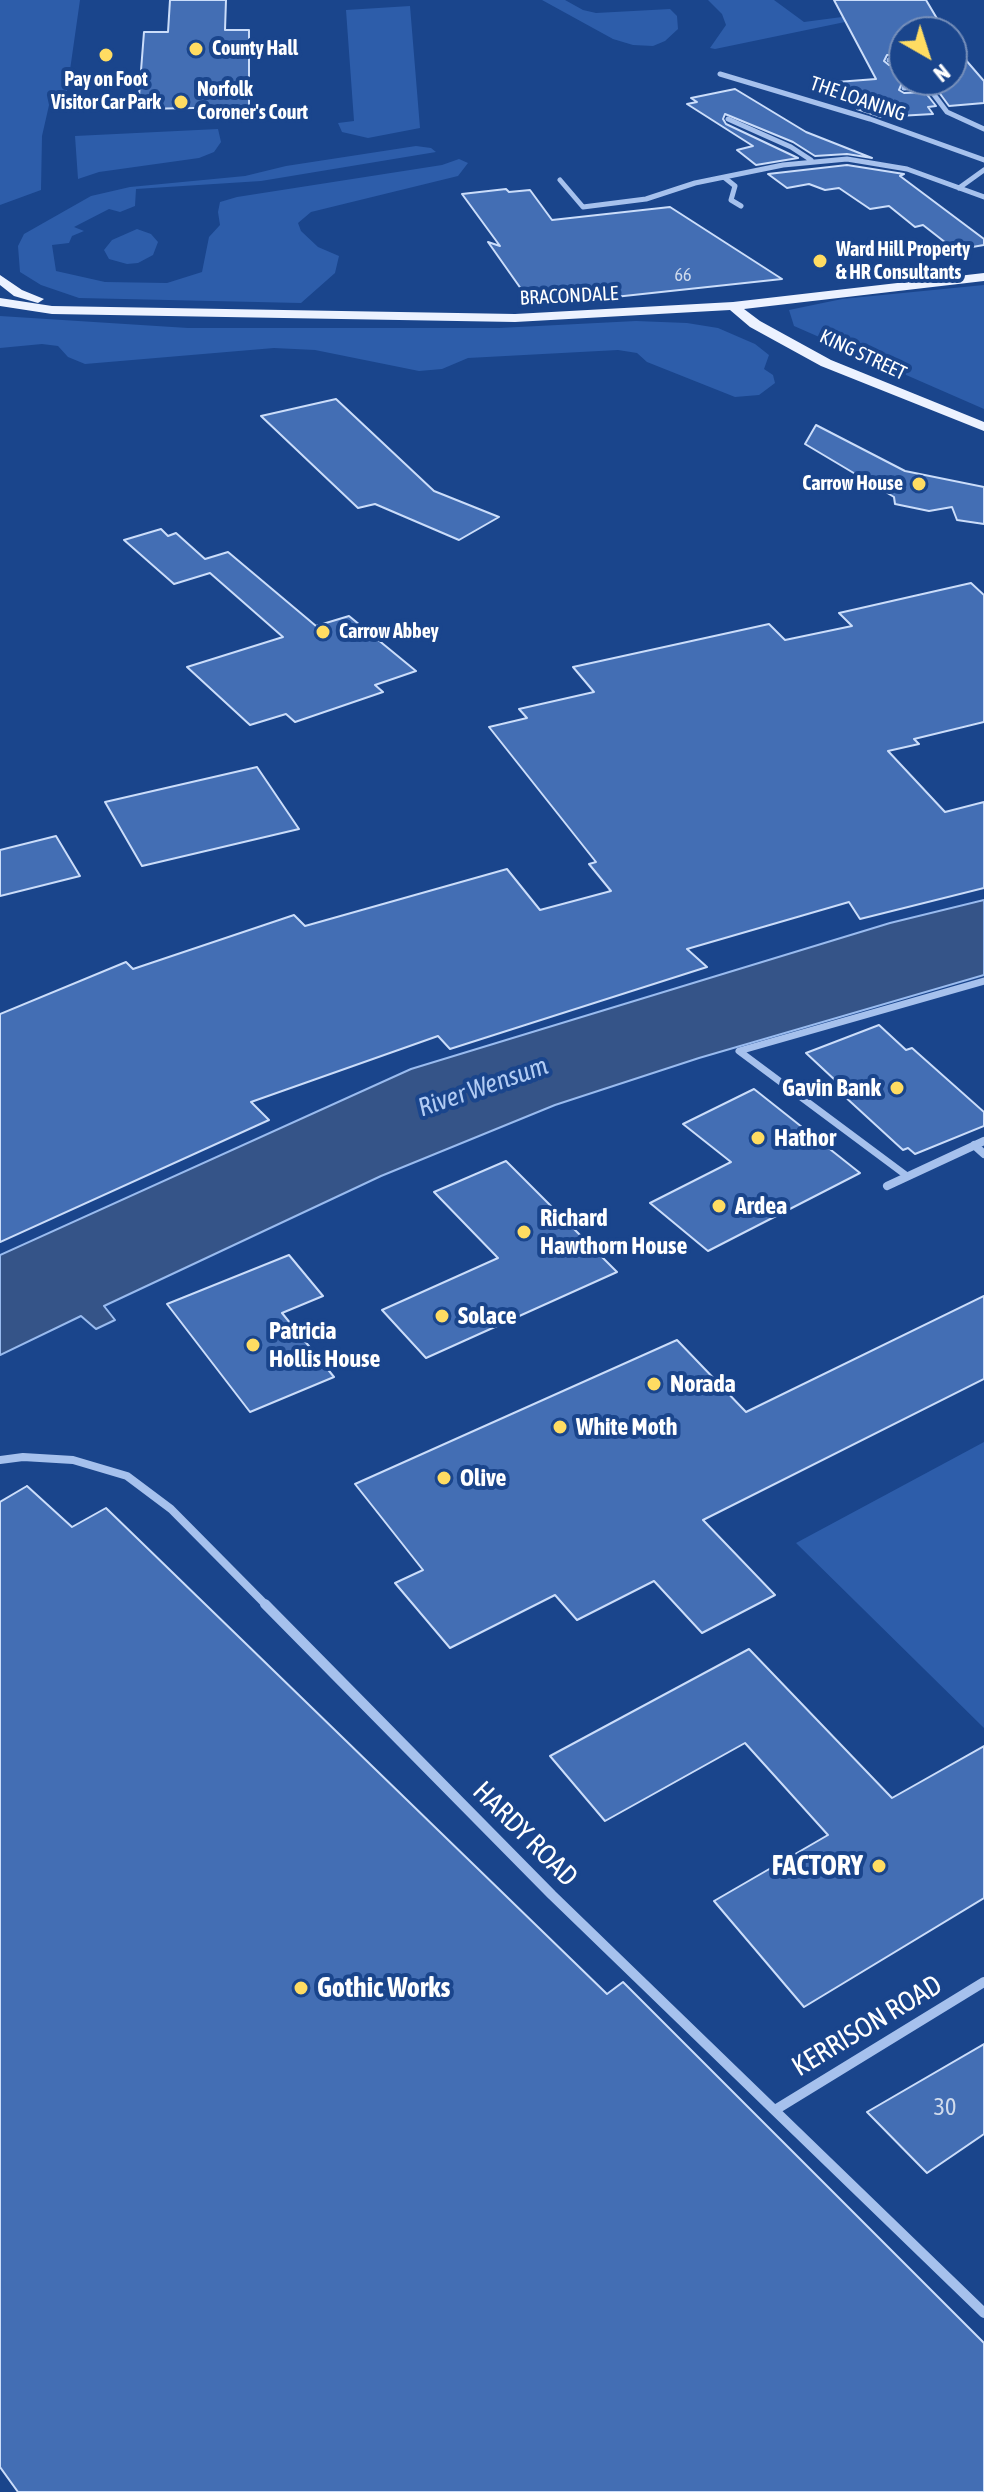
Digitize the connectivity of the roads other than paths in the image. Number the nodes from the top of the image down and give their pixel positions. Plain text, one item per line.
1 (720, 74) dead end
2 (935, 96) edge
3 (728, 119) dead end
4 (984, 129) edge
5 (811, 160) junction
6 (984, 160) edge
7 (984, 170) edge
8 (725, 178) junction
9 (560, 180) dead end
10 (959, 188) junction
11 (984, 197) edge
12 (741, 206) dead end
13 (984, 277) edge
14 (0, 279) edge
15 (0, 302) edge
16 (733, 306) junction
17 (155, 311) junction
18 (984, 427) edge
19 (984, 981) edge
20 (984, 1141) edge
21 (974, 1145) junction
22 (984, 1154) edge
23 (907, 1176) junction
24 (887, 1186) dead end
25 (0, 1460) edge
26 (984, 1982) edge
27 (775, 2110) junction
28 (984, 2313) edge

1 - 6 street, THE LOANING
2 - 4 street
3 - 5 street
5 - 8 street
5 - 10 street
7 - 10 street
8 - 9 street
8 - 12 street
10 - 11 street
13 - 16 main road, BRACONDALE
14 - 17 main road, BRACONDALE
15 - 17 main road, BRACONDALE
16 - 17 main road, BRACONDALE
16 - 18 main road, KING STREET
19 - 23 street
20 - 21 street
21 - 22 street
21 - 23 street
23 - 24 street
25 - 27 street, HARDY ROAD
26 - 27 street, KERRISON ROAD
27 - 28 street, HARDY ROAD

